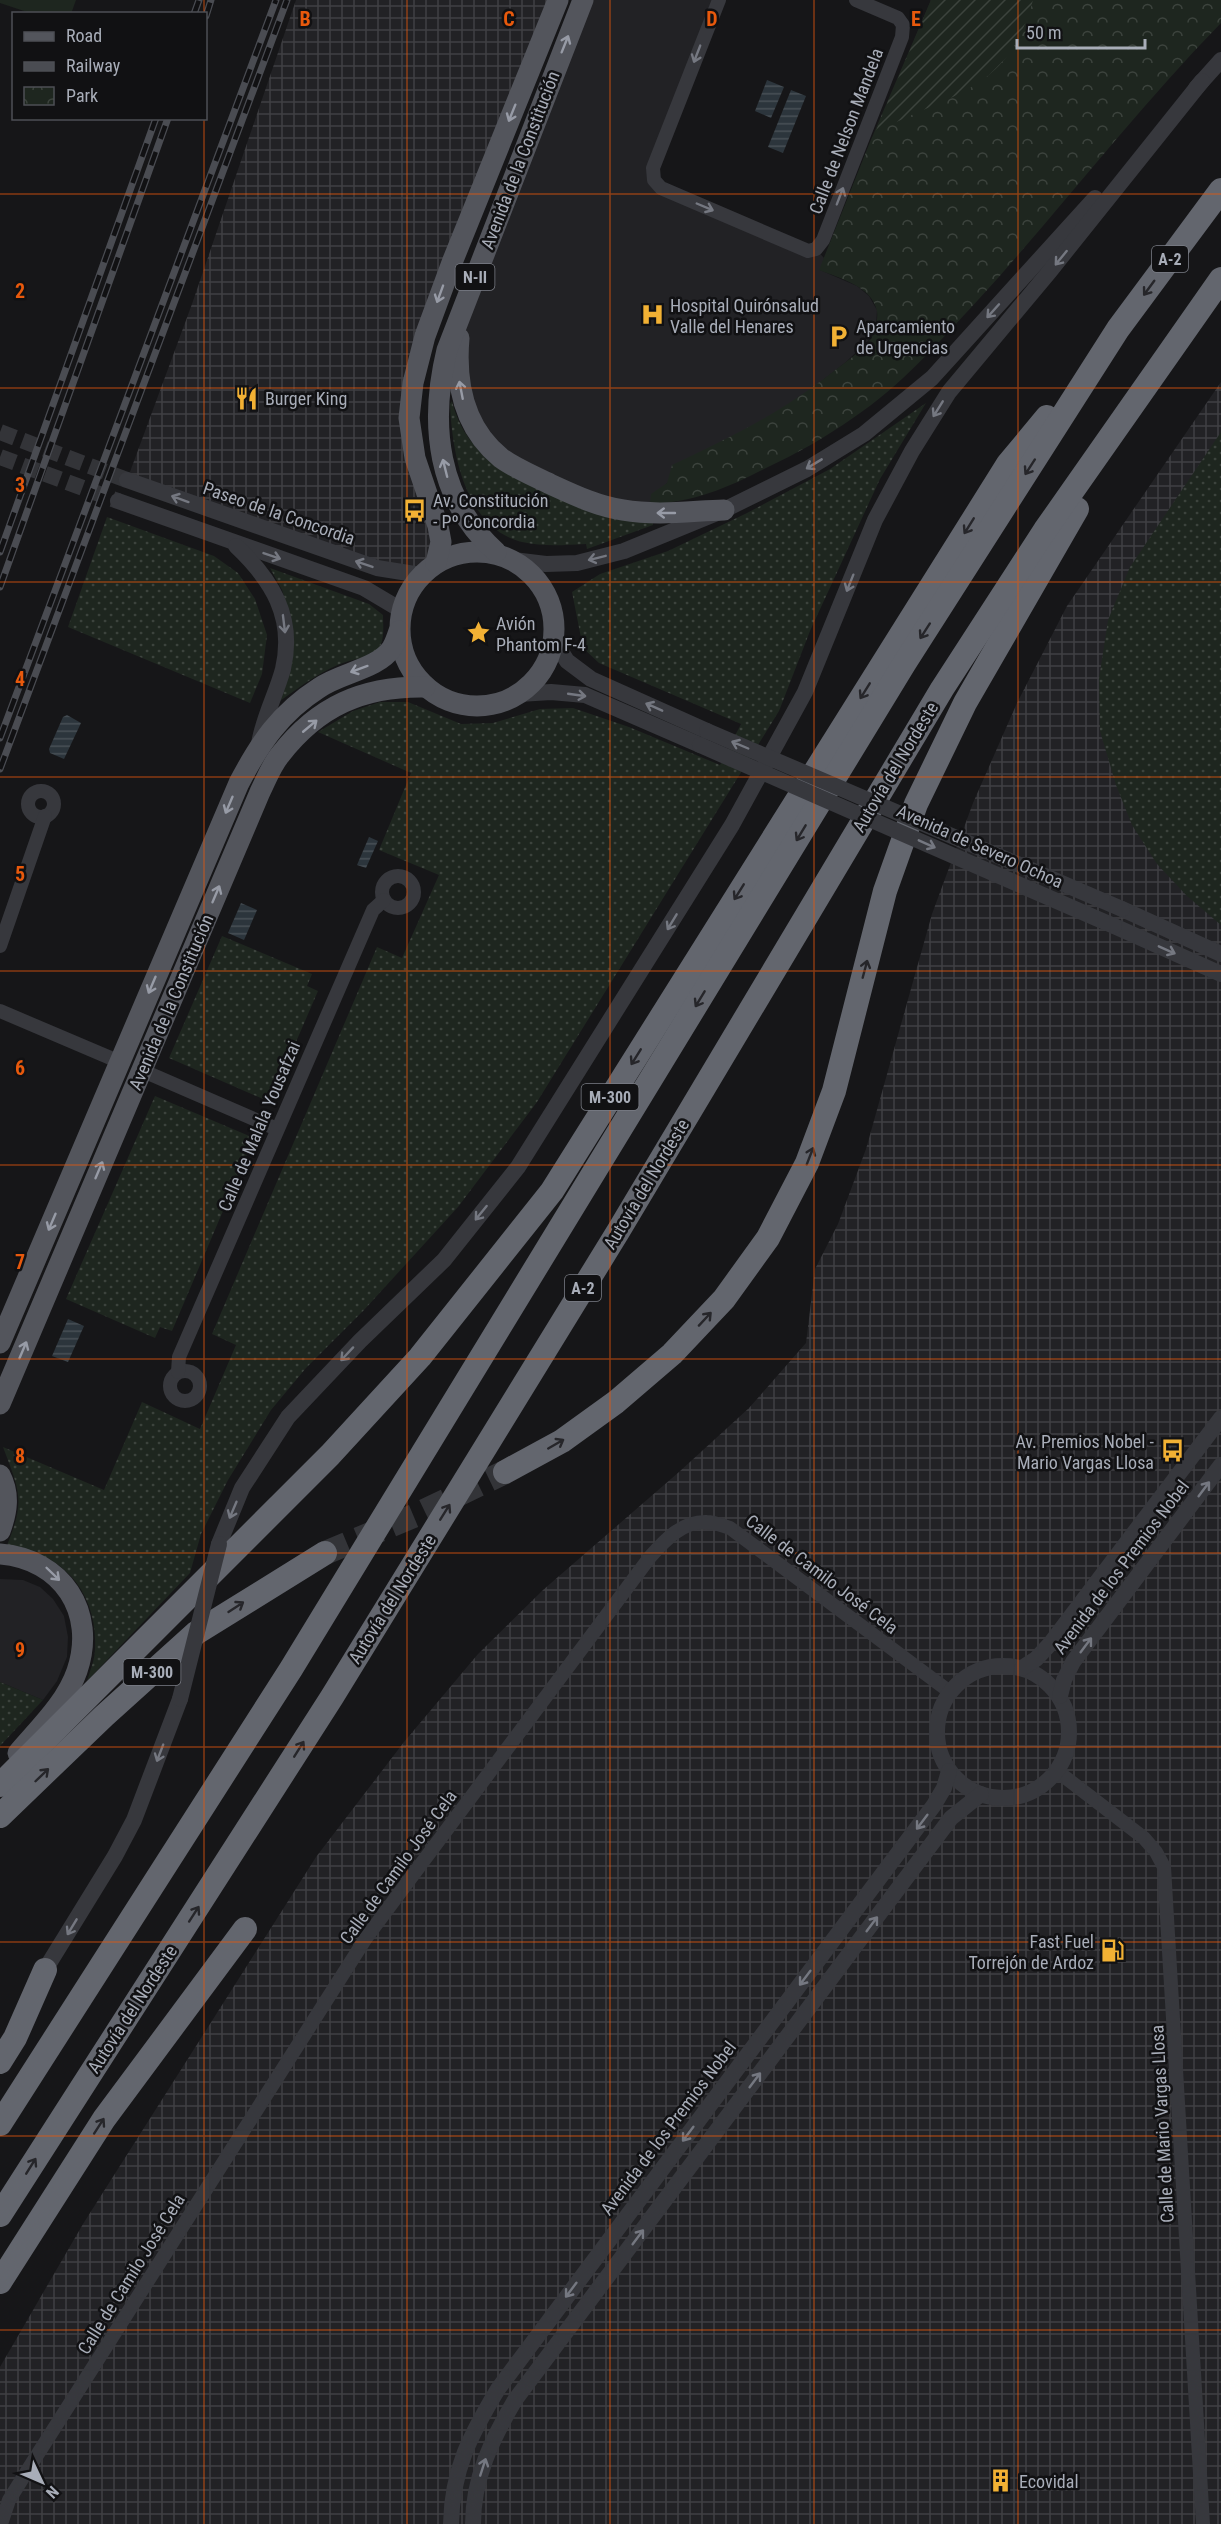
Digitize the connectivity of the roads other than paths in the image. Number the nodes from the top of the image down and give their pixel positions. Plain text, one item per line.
1 (558, 0) edge
2 (583, 0) edge
3 (719, 0) edge
4 (856, 0) edge
5 (1221, 60) edge
6 (1202, 81) junction
7 (1221, 190) edge
8 (1221, 279) edge
9 (462, 311) junction
10 (1118, 329) junction
11 (1163, 359) junction
12 (127, 480) tunnel mouth
13 (118, 501) tunnel mouth
14 (724, 510) junction
15 (231, 542) junction
16 (505, 556) junction
17 (428, 569) junction
18 (400, 621) junction
19 (554, 640) junction
20 (425, 687) junction
21 (519, 694) junction
22 (704, 738) junction
23 (259, 744) junction
24 (45, 816) dead end
25 (384, 900) dead end
26 (0, 946) edge
27 (1221, 954) edge
28 (1221, 974) edge
29 (0, 1011) edge
30 (120, 1062) junction
31 (141, 1070) junction
32 (277, 1129) junction
33 (0, 1343) edge
34 (178, 1372) dead end
35 (0, 1404) edge
36 (1221, 1418) edge
37 (1221, 1465) edge
38 (505, 1472) tunnel mouth
39 (0, 1475) edge
40 (0, 1531) edge
41 (325, 1553) tunnel mouth
42 (0, 1554) edge
43 (1022, 1668) junction
44 (950, 1692) junction
45 (1060, 1696) junction
46 (950, 1771) junction
47 (1057, 1771) junction
48 (0, 1774) edge
49 (0, 1785) edge
50 (981, 1794) junction
51 (0, 1816) edge
52 (245, 1929) dead end
53 (45, 1970) junction
54 (0, 2042) edge
55 (0, 2062) edge
56 (0, 2124) edge
57 (0, 2216) edge
58 (0, 2282) edge
59 (2, 2524) edge
60 (451, 2524) edge
61 (473, 2524) edge
62 (1203, 2524) edge

1 -> 17 main road, Avenida de la Constitución / N-II
9 -> 2 main road, Avenida de la Constitución / N-II
3 -> 4 street, Calle de Nelson Mandela
5 - 6 street
6 -> 14 street
6 -> 53 street, bridge
7 -> 10 highway, A-2
8 - 11 highway, Autovía del Nordeste / A-2
14 -> 9 main road
16 -> 9 main road, Avenida de la Constitución / N-II
10 -> 49 highway, M-300
10 -> 56 highway, A-2
38 -> 11 highway
57 -> 11 highway, Autovía del Nordeste / A-2
17 -> 12 street, Paseo de la Concordia
13 - 15 street
14 -> 16 street
15 -> 18 street
15 -> 23 street
16 - 17 main road
16 - 19 main road, N-II
17 - 18 main road, N-II
18 - 20 main road, N-II
18 -> 23 main road, Avenida de la Constitución
19 - 21 main road, N-II
22 -> 19 street, Avenida de Severo Ochoa
20 - 21 main road, N-II
31 -> 20 main road, Avenida de la Constitución
21 -> 22 street, Avenida de Severo Ochoa
27 -> 22 street, Avenida de Severo Ochoa, bridge
22 -> 28 street, Avenida de Severo Ochoa, bridge
23 -> 30 main road, Avenida de la Constitución
24 - 26 street
25 - 32 street, Calle de Malala Yousafzai
29 - 30 street
30 -> 33 main road, Avenida de la Constitución
31 - 32 street
35 -> 31 main road, Avenida de la Constitución
32 - 34 street, Calle de Malala Yousafzai
36 - 43 street, Avenida de los Premios Nobel
45 -> 37 street, Avenida de los Premios Nobel
39 - 40 main road
51 -> 41 highway, M-300
42 -> 48 main road
43 - 44 street
43 - 45 street
44 - 46 street
44 - 59 street, Calle de Camilo José Cela
45 - 47 street
46 - 50 street
46 -> 60 street, Avenida de los Premios Nobel
47 - 50 street
47 - 62 street, Calle de Mario Vargas Llosa
61 -> 50 street
58 -> 52 highway
53 - 54 street
53 - 55 highway

